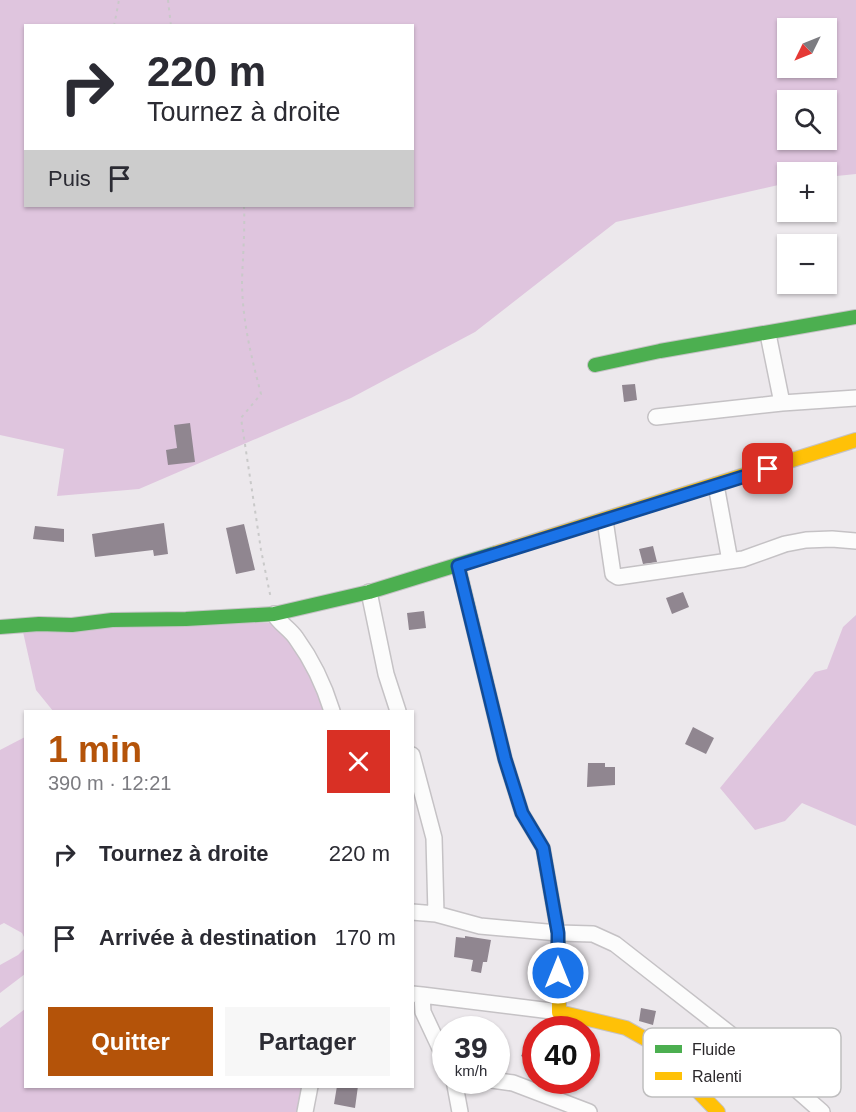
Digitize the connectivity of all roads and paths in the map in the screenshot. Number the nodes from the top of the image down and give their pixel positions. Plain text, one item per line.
1 (119, 0) edge
2 (168, 0) edge
3 (114, 24) edge
4 (171, 24) edge
5 (244, 207) edge
6 (856, 317) edge
7 (768, 334) junction
8 (595, 365) dead end
9 (856, 398) edge
10 (782, 403) junction
11 (656, 417) dead end
12 (856, 440) edge
13 (716, 485) junction
14 (605, 520) junction
15 (856, 541) edge
16 (730, 561) junction
17 (458, 566) junction
18 (369, 592) junction
19 (274, 614) junction
20 (0, 627) edge
21 (332, 710) edge
22 (398, 710) edge
23 (414, 763) edge
24 (414, 912) edge
25 (436, 914) junction
26 (558, 933) junction
27 (417, 995) edge
28 (559, 1012) junction
29 (722, 1028) edge
30 (432, 1031) edge
31 (643, 1038) edge
32 (510, 1083) edge
33 (310, 1088) edge
34 (457, 1094) edge
35 (703, 1097) edge
36 (805, 1097) edge
37 (305, 1112) edge
38 (460, 1112) edge
39 (589, 1112) edge
40 (718, 1112) edge
41 (822, 1112) edge

1 - 3 path
2 - 4 path
5 - 19 path
6 - 7 street
7 - 8 street
7 - 10 street
9 - 10 street
10 - 11 street
12 - 13 street
13 - 14 street
13 - 16 street
14 - 16 street
14 - 17 street
15 - 16 street
17 - 18 street
17 - 26 street
18 - 19 street
18 - 22 street
19 - 20 street
19 - 21 street
23 - 25 street
24 - 25 street
25 - 26 street
26 - 28 street
26 - 29 street
27 - 28 street
27 - 30 street
28 - 31 street
32 - 39 street
33 - 37 street
34 - 38 street
35 - 40 street
36 - 41 street

